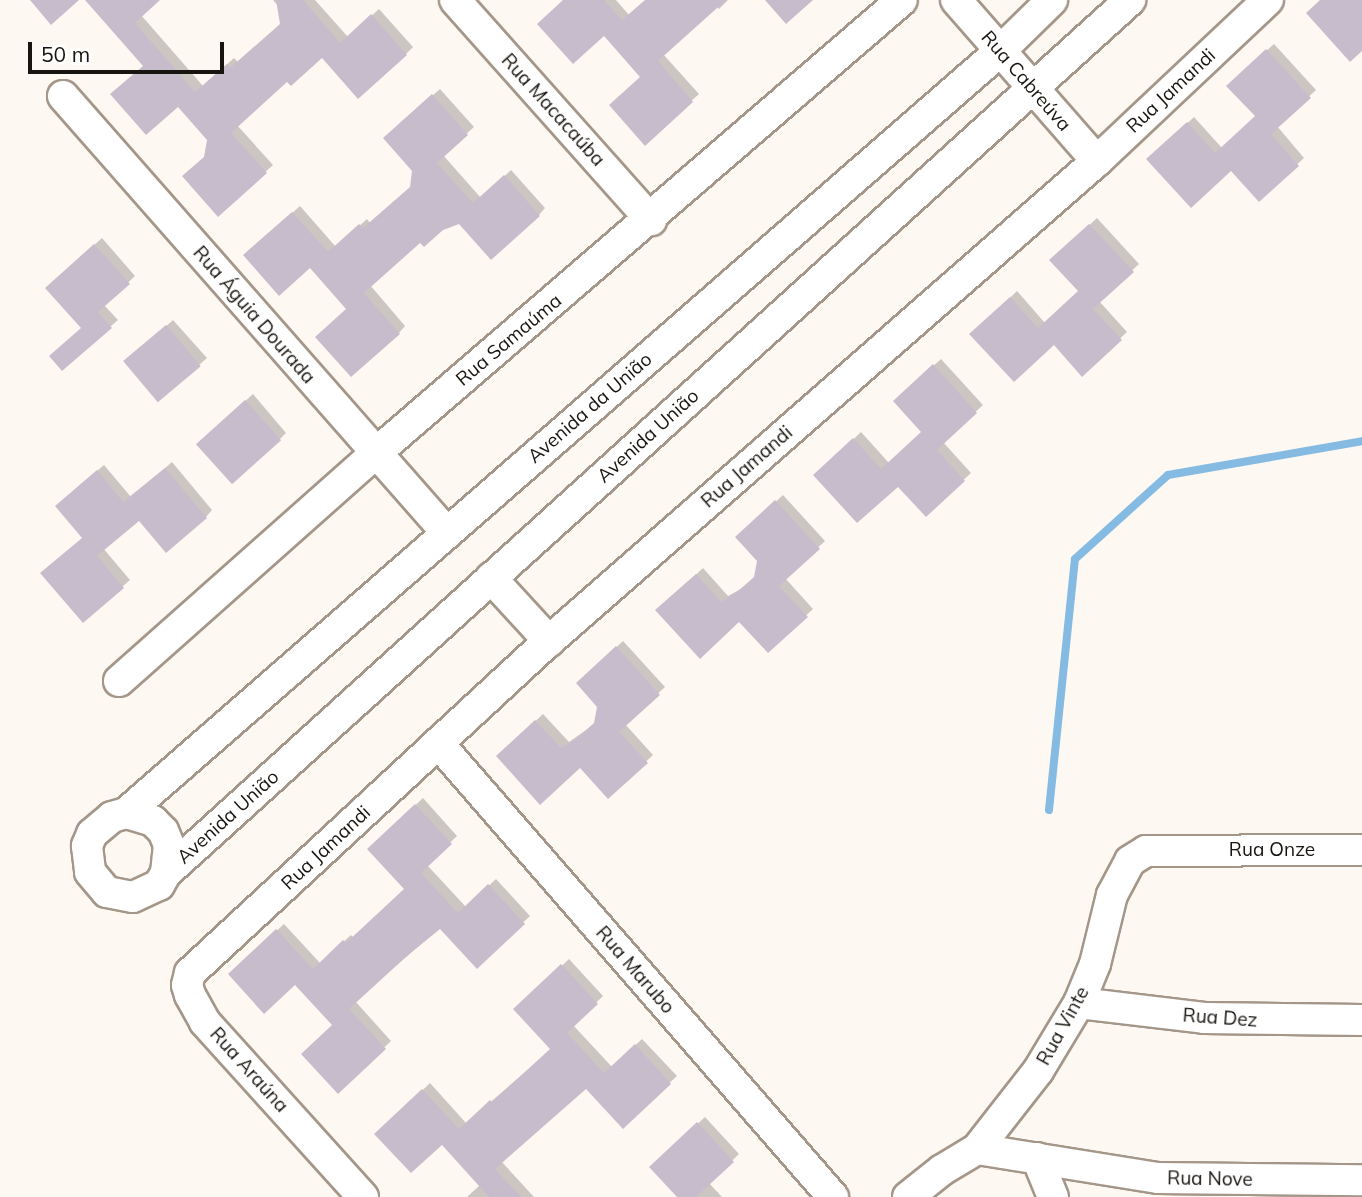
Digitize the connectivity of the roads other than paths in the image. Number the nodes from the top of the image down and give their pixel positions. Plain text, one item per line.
1 (456, 0) edge
2 (902, 0) edge
3 (956, 0) edge
4 (1052, 0) edge
5 (1130, 0) edge
6 (1268, 0) edge
7 (1000, 51) junction
8 (1033, 89) junction
9 (63, 96) dead end
10 (1097, 161) junction
11 (651, 220) junction
12 (376, 453) junction
13 (447, 533) junction
14 (491, 578) junction
15 (549, 641) junction
16 (118, 681) dead end
17 (438, 743) junction
18 (126, 813) junction
19 (1362, 850) edge
20 (1181, 851) joint
21 (166, 873) junction
22 (229, 939) joint
23 (1079, 1003) junction
24 (1362, 1020) edge
25 (976, 1149) junction
26 (1037, 1158) junction
27 (1362, 1180) edge
28 (1188, 1189) edge
29 (363, 1197) edge
30 (833, 1197) edge
31 (908, 1197) edge
32 (1053, 1197) edge

1 - 11 street, Rua Macacaúba
2 - 11 street, Rua Samaúma
3 - 7 street, Rua Cabreúva
4 - 7 street, Avenida da União
5 - 8 street, Avenida União
6 - 10 street, Rua Jamandi
7 - 8 street, Rua Cabreúva
7 - 13 street, Avenida da União
8 - 10 street, Rua Cabreúva
8 - 14 street, Avenida União
9 - 12 street, Rua Águia Dourada
10 - 15 street, Rua Jamandi
11 - 12 street, Rua Samaúma
12 - 13 street, Rua Águia Dourada
12 - 16 street, Rua Samaúma
13 - 18 street, Avenida da União
14 - 15 street
14 - 21 street, Avenida União
15 - 17 street, Rua Jamandi
17 - 22 street, Rua Jamandi
17 - 30 street, Rua Marubo
18 - 21 street
18 - 21 street, Avenida da União
19 - 20 street, Rua Onze
20 - 23 street, Rua Vinte
22 - 29 street, Rua Araúna
23 - 24 street, Rua Dez
23 - 25 street, Rua Vinte
25 - 26 street, Rua Nove
25 - 31 street, Rua Vinte
26 - 28 street, Rua Nove
26 - 32 street
27 - 28 street, Rua Nove

